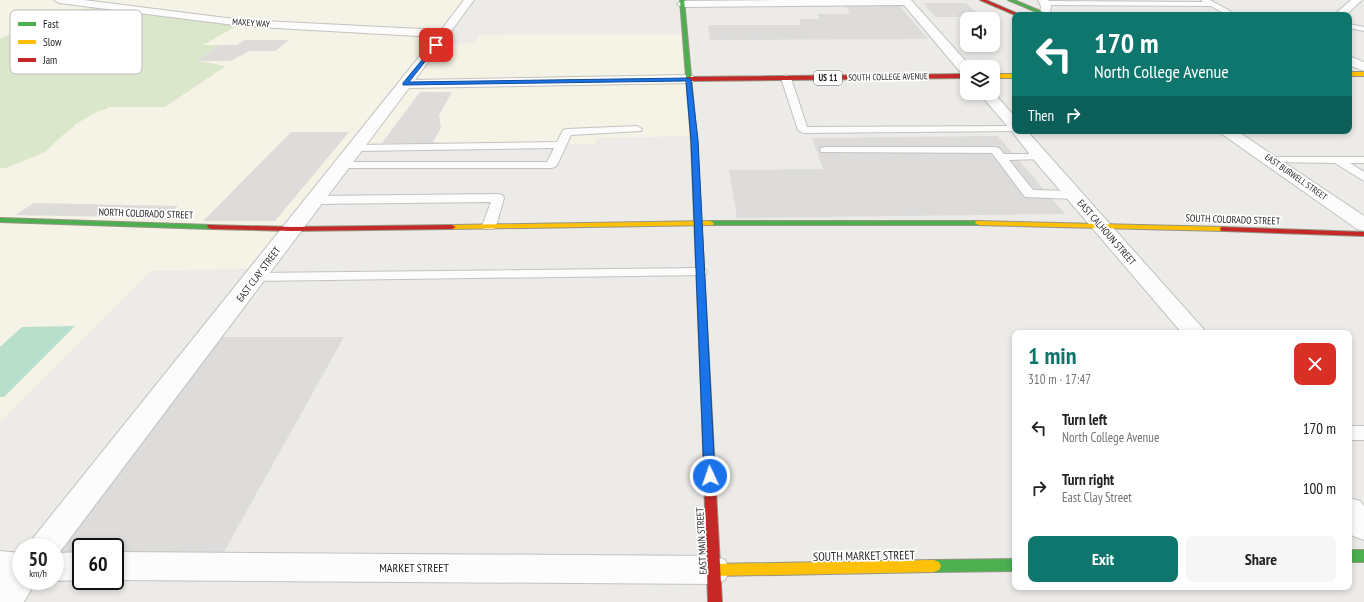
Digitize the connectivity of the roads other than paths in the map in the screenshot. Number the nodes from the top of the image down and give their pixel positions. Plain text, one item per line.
1 (59, 0) edge
2 (469, 0) edge
3 (982, 0) edge
4 (1010, 0) edge
5 (1356, 0) edge
6 (906, 1) edge
7 (682, 2) edge
8 (1208, 2) edge
9 (1084, 3) junction
10 (1045, 8) edge
11 (139, 10) edge
12 (142, 10) edge
13 (1095, 11) dead end
14 (1012, 12) edge
15 (1227, 12) edge
16 (1342, 12) edge
17 (1352, 27) edge
18 (1364, 29) edge
19 (444, 34) junction
20 (1352, 61) edge
21 (960, 63) edge
22 (1364, 67) edge
23 (1352, 74) edge
24 (1364, 74) edge
25 (960, 76) edge
26 (1000, 76) edge
27 (1012, 76) edge
28 (786, 78) junction
29 (688, 80) junction
30 (405, 84) junction
31 (992, 100) edge
32 (1012, 124) edge
33 (1012, 128) edge
34 (637, 129) dead end
35 (1021, 134) edge
36 (1232, 134) edge
37 (561, 145) junction
38 (356, 148) junction
39 (825, 150) dead end
40 (1000, 157) junction
41 (1040, 157) junction
42 (1271, 160) junction
43 (1337, 160) junction
44 (1364, 160) edge
45 (342, 165) junction
46 (1364, 177) edge
47 (1074, 195) junction
48 (315, 200) junction
49 (0, 220) edge
50 (698, 223) junction
51 (1364, 225) edge
52 (489, 226) junction
53 (1102, 226) junction
54 (292, 229) junction
55 (1364, 234) edge
56 (700, 272) junction
57 (255, 277) junction
58 (1192, 330) edge
59 (1352, 433) edge
60 (1364, 433) edge
61 (1352, 513) edge
62 (1364, 527) edge
63 (52, 538) edge
64 (1352, 556) edge
65 (1364, 556) edge
66 (0, 565) edge
67 (1012, 565) edge
68 (12, 566) edge
69 (124, 566) edge
70 (714, 570) junction
71 (13, 590) edge
72 (4, 602) edge
73 (715, 602) edge

1 - 11 street, MAXEY WAY
2 - 19 street, EAST CLAY STREET
3 - 14 main road
4 - 10 main road
5 - 16 street
6 - 7 street
6 - 21 street
7 - 29 main road, EAST MAIN STREET
8 - 9 lane
8 - 15 lane
9 - 10 lane
9 - 13 lane
12 - 19 street, MAXEY WAY
17 - 18 lane
19 - 30 street, EAST CLAY STREET
20 - 22 street
23 - 24 main road
25 - 28 main road, SOUTH COLLEGE AVENUE / US 11
26 - 27 main road
28 - 29 main road, SOUTH COLLEGE AVENUE / US 11
28 - 33 lane
29 - 30 street
29 - 50 main road, EAST MAIN STREET
30 - 38 street, EAST CLAY STREET
31 - 32 street
34 - 37 lane
35 - 41 street, EAST CALHOUN STREET
36 - 42 street, EAST BURWELL STREET
37 - 38 lane
37 - 45 lane
38 - 45 street, EAST CLAY STREET
39 - 40 lane
40 - 41 lane
40 - 47 lane
41 - 47 street, EAST CALHOUN STREET
42 - 43 lane
42 - 51 street, EAST BURWELL STREET
43 - 44 lane
43 - 46 lane
45 - 48 street, EAST CLAY STREET
47 - 53 street, EAST CALHOUN STREET
48 - 52 lane
48 - 54 street, EAST CLAY STREET
49 - 54 main road, NORTH COLORADO STREET
50 - 52 main road, NORTH COLORADO STREET
50 - 53 main road, SOUTH COLORADO STREET
50 - 56 main road, EAST MAIN STREET
52 - 54 main road, NORTH COLORADO STREET
53 - 55 main road, SOUTH COLORADO STREET
53 - 58 street, EAST CALHOUN STREET
54 - 57 street, EAST CLAY STREET
56 - 57 lane
56 - 70 main road, EAST MAIN STREET
57 - 63 street, EAST CLAY STREET
59 - 60 lane
61 - 62 street
64 - 65 main road
66 - 68 street
67 - 70 main road, SOUTH MARKET STREET
69 - 70 street, MARKET STREET
70 - 73 main road, EAST MAIN STREET
71 - 72 street

